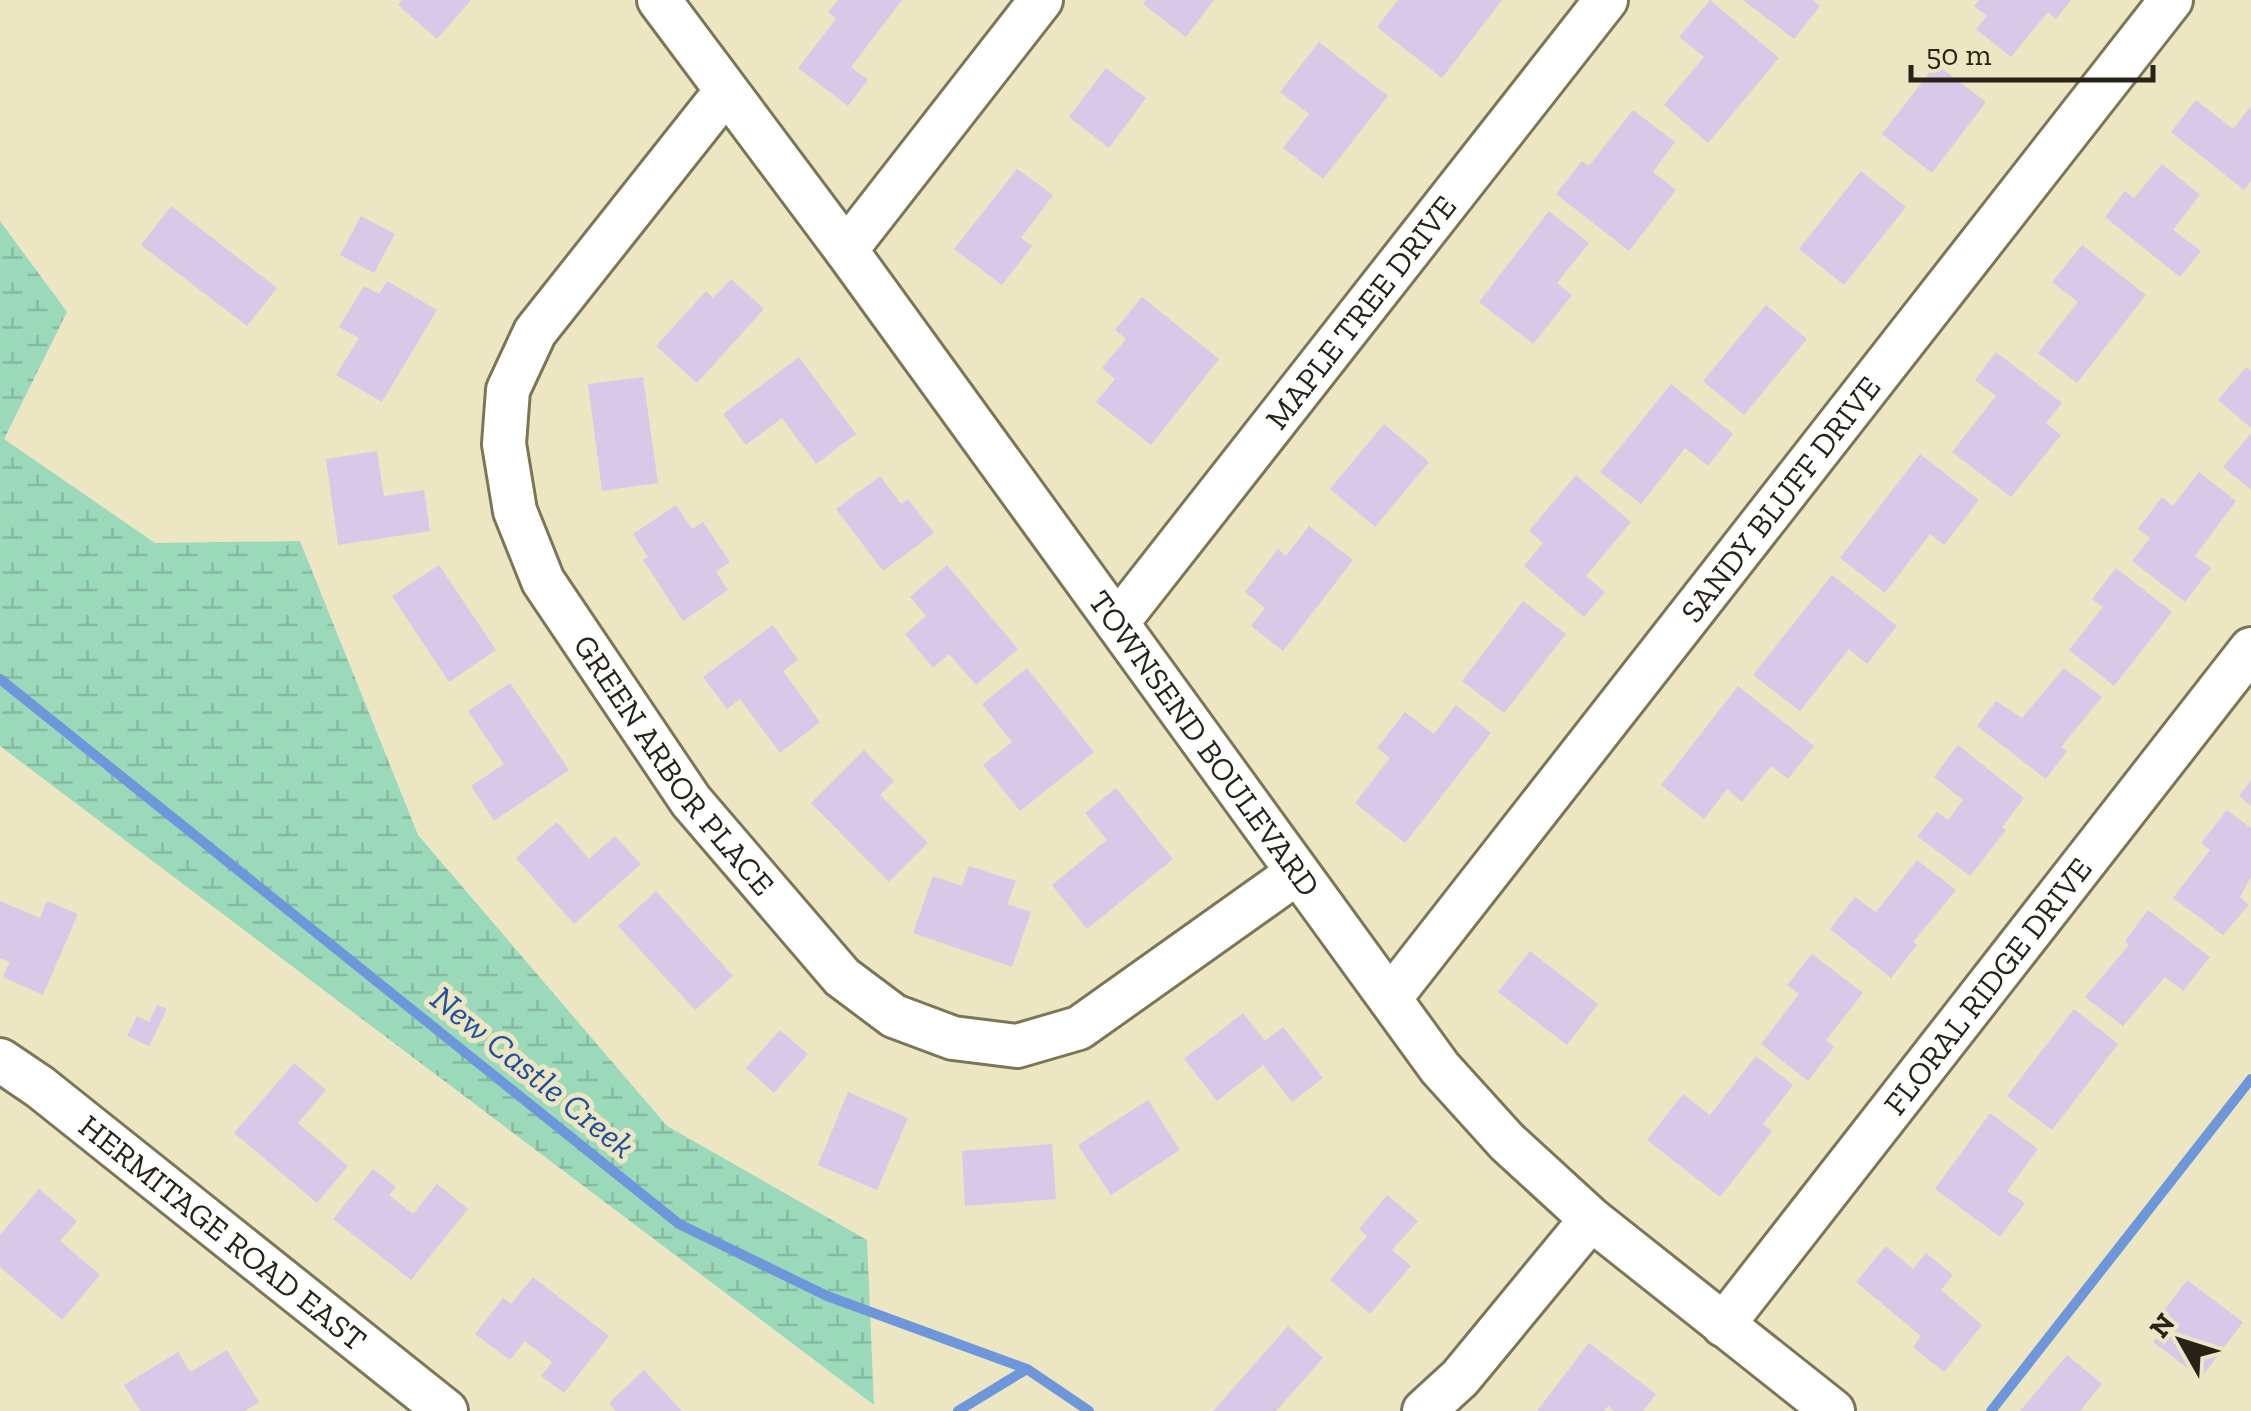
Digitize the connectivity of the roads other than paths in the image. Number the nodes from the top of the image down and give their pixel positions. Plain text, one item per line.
1 (659, 0) edge
2 (1041, 0) edge
3 (1606, 0) edge
4 (2171, 0) edge
5 (726, 92) junction
6 (846, 250) junction
7 (1117, 623) junction
8 (2251, 649) edge
9 (1297, 872) junction
10 (1390, 997) junction
11 (0, 1060) edge
12 (1590, 1218) junction
13 (1724, 1325) junction
14 (422, 1405) edge
15 (1424, 1411) edge
16 (1833, 1411) edge

1 - 5 street, TOWNSEND BOULEVARD
2 - 6 street
3 - 7 street, MAPLE TREE DRIVE
4 - 10 street, SANDY BLUFF DRIVE
5 - 6 street, TOWNSEND BOULEVARD
5 - 9 street, GREEN ARBOR PLACE
6 - 7 street, TOWNSEND BOULEVARD
7 - 9 street, TOWNSEND BOULEVARD
8 - 13 street, FLORAL RIDGE DRIVE
9 - 10 street, TOWNSEND BOULEVARD
10 - 12 street, TOWNSEND BOULEVARD
11 - 14 street, HERMITAGE ROAD EAST
12 - 13 street, TOWNSEND BOULEVARD
12 - 15 street
13 - 16 street, TOWNSEND BOULEVARD

